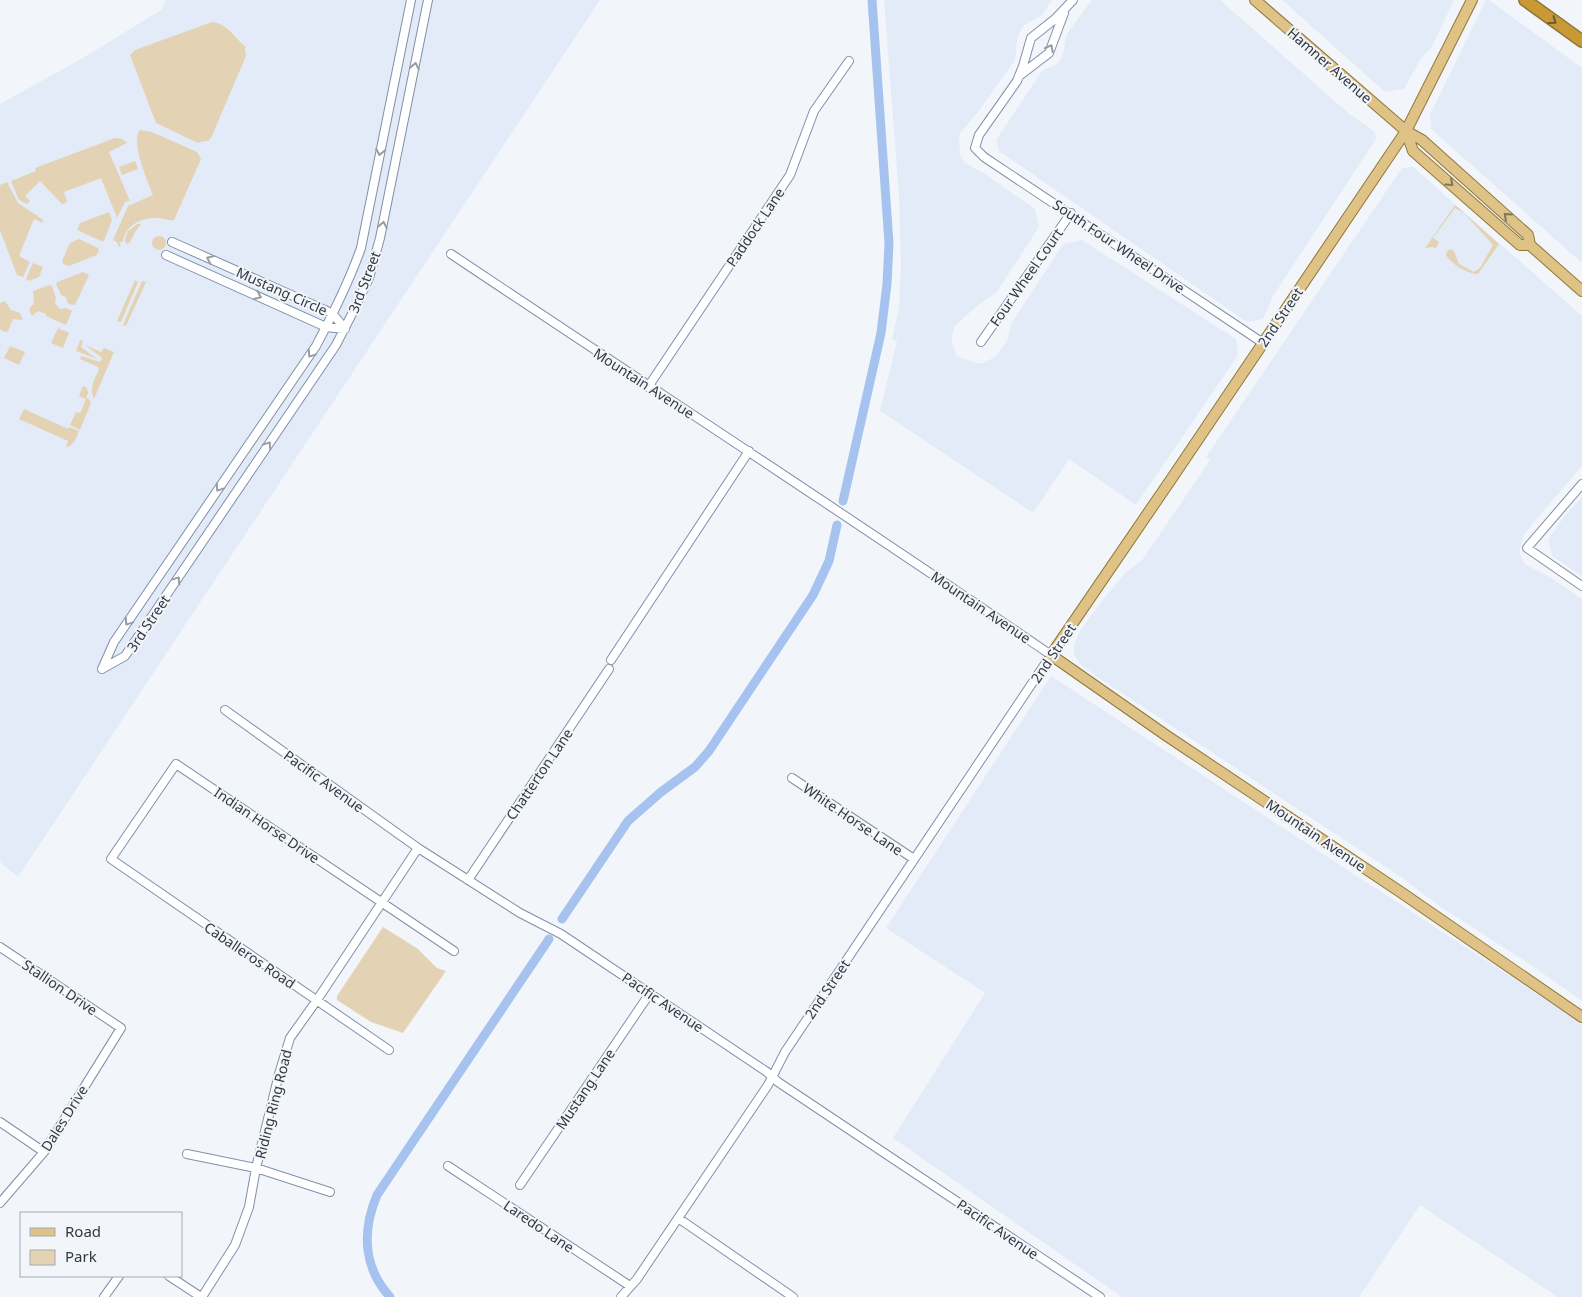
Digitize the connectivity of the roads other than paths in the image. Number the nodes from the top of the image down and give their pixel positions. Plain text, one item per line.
1 (411, 0) edge
2 (428, 0) edge
3 (1073, 0) edge
4 (1255, 0) edge
5 (1472, 0) edge
6 (1525, 0) edge
7 (1067, 7) junction
8 (1582, 41) edge
9 (848, 62) dead end
10 (1019, 77) junction
11 (390, 104) junction
12 (406, 109) junction
13 (1406, 131) junction
14 (1071, 213) junction
15 (172, 242) dead end
16 (451, 254) dead end
17 (166, 255) dead end
18 (1582, 291) edge
19 (333, 314) junction
20 (326, 327) junction
21 (345, 329) junction
22 (981, 342) dead end
23 (1264, 343) junction
24 (648, 387) junction
25 (749, 451) junction
26 (1582, 484) edge
27 (1582, 586) edge
28 (1051, 655) junction
29 (611, 660) dead end
30 (609, 669) dead end
31 (225, 710) dead end
32 (792, 778) dead end
33 (418, 848) junction
34 (111, 859) joint
35 (914, 859) junction
36 (468, 880) junction
37 (383, 902) junction
38 (0, 947) edge
39 (454, 950) dead end
40 (650, 993) junction
41 (317, 1000) junction
42 (1582, 1017) edge
43 (121, 1028) joint
44 (389, 1050) dead end
45 (773, 1077) junction
46 (0, 1122) edge
47 (44, 1152) junction
48 (187, 1154) dead end
49 (448, 1166) dead end
50 (256, 1168) junction
51 (520, 1185) dead end
52 (330, 1192) dead end
53 (0, 1203) edge
54 (678, 1218) junction
55 (118, 1277) edge
56 (171, 1277) edge
57 (630, 1286) junction
58 (104, 1297) edge
59 (201, 1297) edge
60 (621, 1297) edge
61 (793, 1297) edge
62 (1100, 1297) edge

1 - 11 street, 3rd Street
12 -> 2 street, 3rd Street
3 - 7 street
4 - 13 main road, Hamner Avenue
5 - 13 main road, 2nd Street
6 -> 8 highway
10 -> 7 street
7 - 10 street
9 - 24 street, Paddock Lane
10 - 14 street, South Four Wheel Drive
11 - 12 street
11 -> 19 street, 3rd Street
21 -> 12 street, 3rd Street
13 - 18 main road, Hamner Avenue
13 - 23 main road, 2nd Street
14 - 22 street, Four Wheel Court
14 - 23 street, South Four Wheel Drive
19 -> 15 street, Mustang Circle
16 - 24 street, Mountain Avenue
17 -> 20 street, Mustang Circle
19 - 20 street, 3rd Street
19 - 21 street, Mustang Circle
20 - 21 street, Mustang Circle
20 -> 21 street, 3rd Street
23 - 28 main road, 2nd Street
24 - 25 street, Mountain Avenue
25 - 28 street, Mountain Avenue
25 - 29 street
26 - 27 street
28 - 35 street, 2nd Street
28 - 42 main road, Mountain Avenue
30 - 36 street, Chatterton Lane
31 - 33 street, Pacific Avenue
32 - 35 street, White Horse Lane
33 - 36 street, Pacific Avenue
33 - 37 street, Riding Ring Road
34 - 37 street, Indian Horse Drive
34 - 41 street, Caballeros Road
35 - 45 street, 2nd Street
36 - 40 street, Pacific Avenue
37 - 39 street, Indian Horse Drive
37 - 41 street, Riding Ring Road
38 - 43 street, Stallion Drive
40 - 45 street, Pacific Avenue
40 - 51 street, Mustang Lane
41 - 44 street, Caballeros Road
41 - 50 street, Riding Ring Road
43 - 47 street, Dales Drive
45 - 54 street, 2nd Street
45 - 62 street, Pacific Avenue
46 - 47 street
47 - 53 street, Dales Drive
48 - 50 street
49 - 57 street, Laredo Lane
50 - 52 street
50 - 59 street, Riding Ring Road
54 - 57 street, 2nd Street
54 - 61 street
55 - 58 street
56 - 59 street
57 - 60 street, 2nd Street

